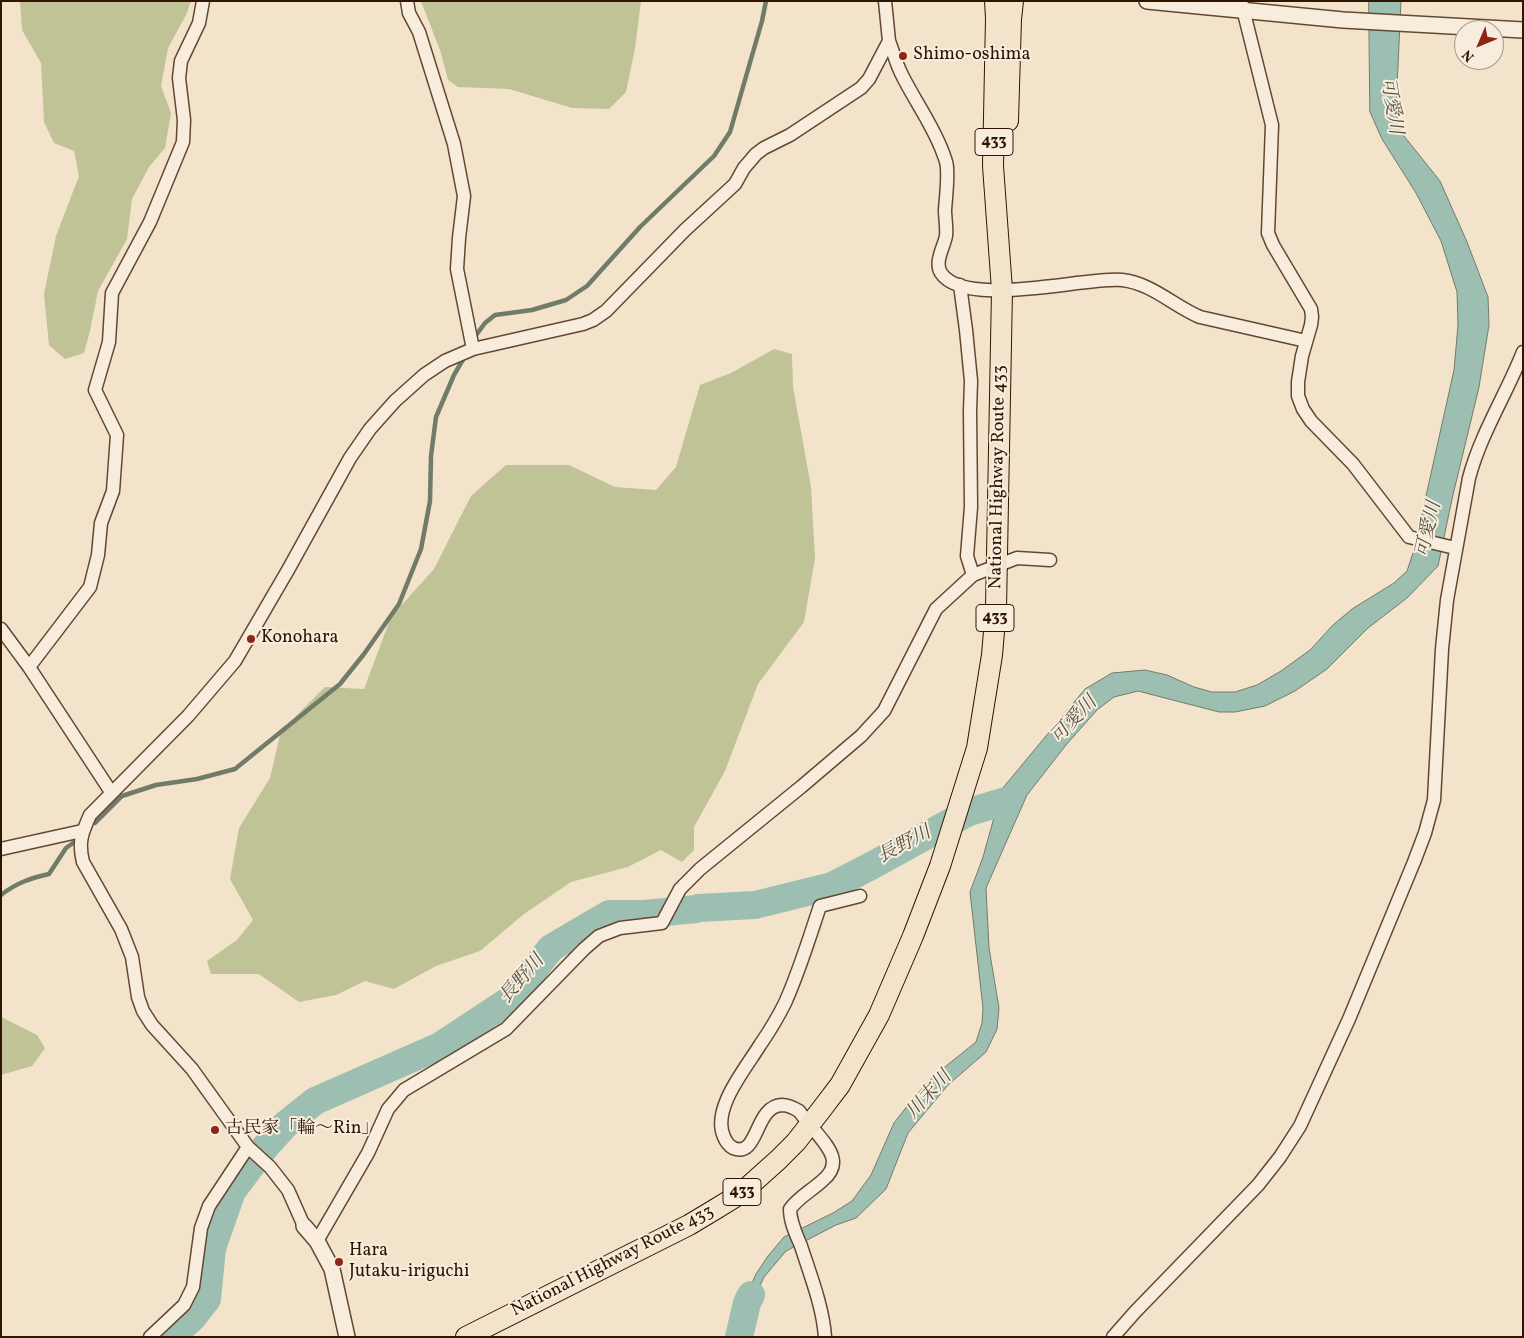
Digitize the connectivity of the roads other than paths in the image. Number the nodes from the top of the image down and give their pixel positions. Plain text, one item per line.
1 (203, 1) edge
2 (407, 1) edge
3 (885, 1) edge
4 (995, 1) edge
5 (1013, 1) edge
6 (1147, 1) edge
7 (1242, 6) edge
8 (1523, 30) edge
9 (889, 41) junction
10 (960, 285) junction
11 (1002, 286) junction
12 (1306, 341) junction
13 (473, 349) junction
14 (1523, 352) edge
15 (1450, 547) junction
16 (1050, 560) dead end
17 (998, 566) junction
18 (973, 575) junction
19 (1, 629) edge
20 (29, 668) junction
21 (111, 792) junction
22 (82, 831) junction
23 (1, 849) edge
24 (860, 896) dead end
25 (810, 1125) junction
26 (251, 1150) junction
27 (304, 1226) joint
28 (317, 1241) junction
29 (150, 1337) edge
30 (346, 1337) edge
31 (466, 1337) edge
32 (825, 1337) edge
33 (1113, 1337) edge

1 - 20 street
2 - 13 street
3 - 9 street
4 - 11 highway, National Highway Route 433 / 433
5 - 11 highway, National Highway Route 433 / 433
6 - 7 street
7 - 8 street
7 - 12 street
9 - 10 street
9 - 13 street
10 - 11 street
10 - 18 street
11 - 12 street
11 - 17 highway, National Highway Route 433 / 433
12 - 15 street
13 - 21 street
14 - 15 street
15 - 33 street
16 - 17 street
17 - 18 street
17 - 25 highway, National Highway Route 433 / 433
18 - 28 street
19 - 20 street
20 - 21 street
21 - 22 street
22 - 23 street
22 - 26 street
24 - 25 street
25 - 31 highway, National Highway Route 433 / 433
25 - 32 street
26 - 27 street
26 - 29 street
27 - 28 street
28 - 30 street

